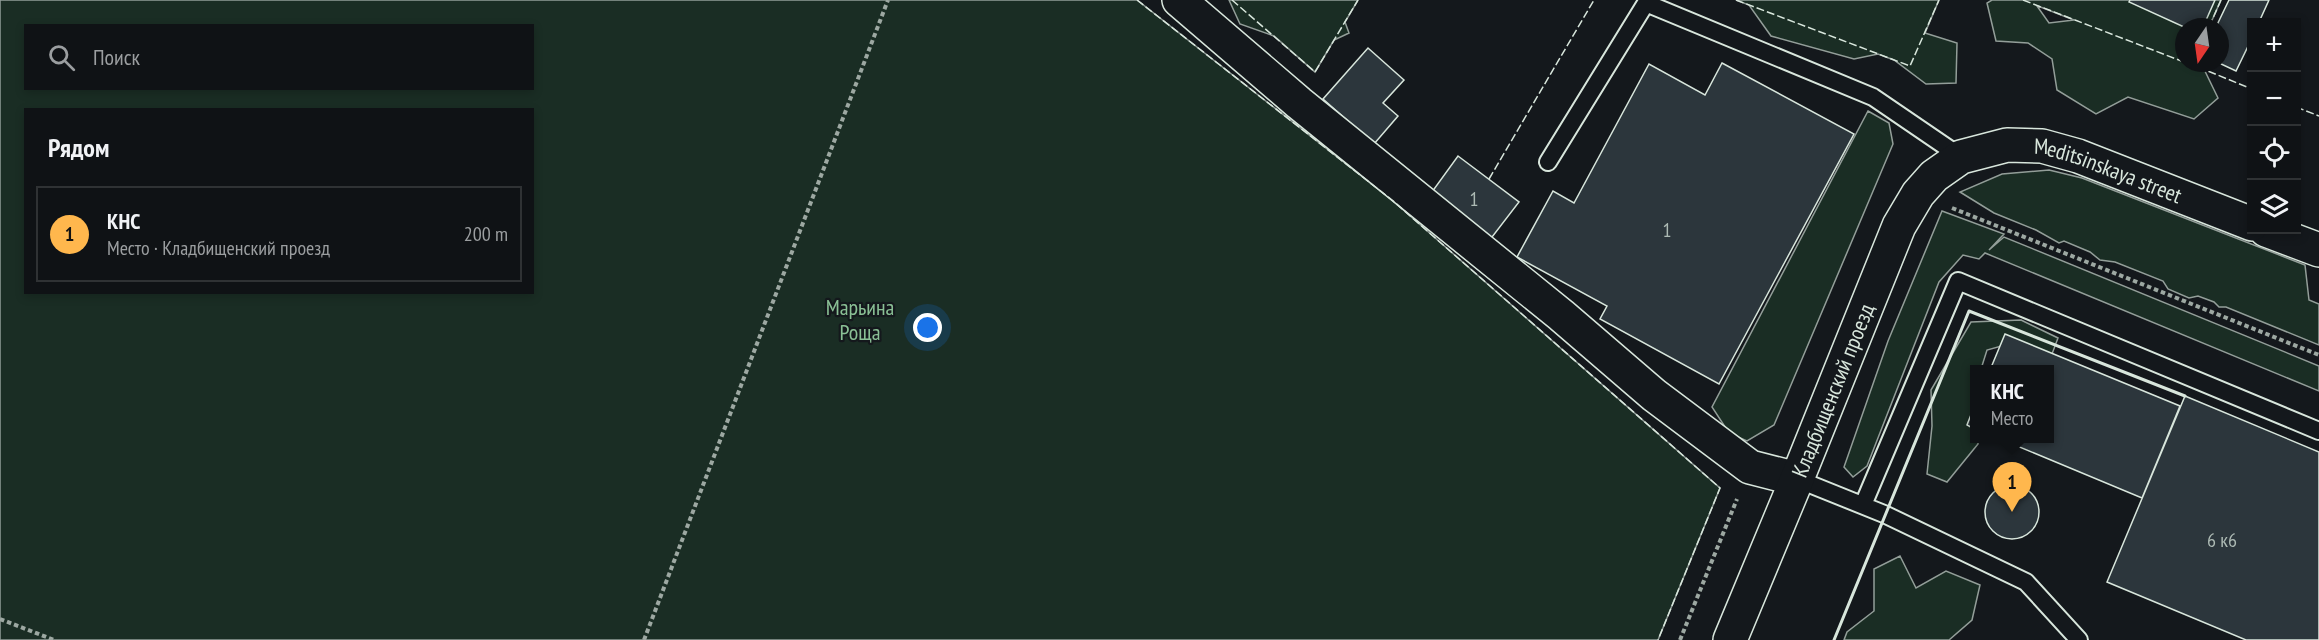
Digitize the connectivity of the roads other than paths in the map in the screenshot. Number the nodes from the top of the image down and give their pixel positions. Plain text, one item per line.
1 (1179, 0) edge
2 (1961, 157) junction
3 (1548, 162) dead end
4 (2247, 222) edge
5 (2277, 234) edge
6 (2319, 250) edge
7 (2319, 431) edge
8 (1797, 479) junction
9 (1863, 505) junction
10 (1730, 640) edge
11 (2079, 640) edge

1 - 8 street
2 - 3 lane
2 - 4 street, Meditsinskaya street
2 - 8 street, Кладбищенский проезд
5 - 6 street
7 - 9 lane
8 - 9 lane
8 - 10 street, Кладбищенский проезд
9 - 11 lane

